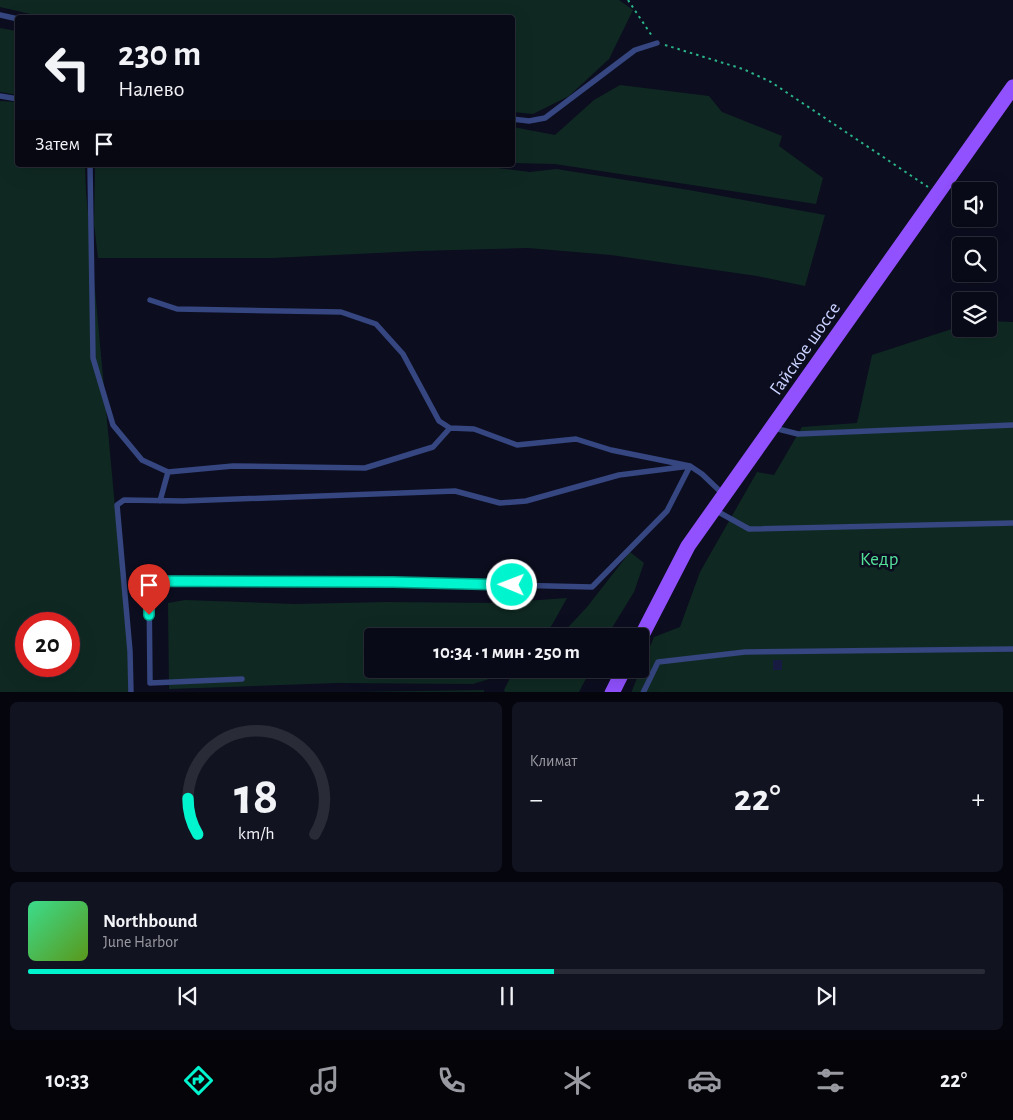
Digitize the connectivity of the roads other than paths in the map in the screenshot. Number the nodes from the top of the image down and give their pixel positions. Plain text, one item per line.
1 (0, 15) edge
2 (15, 18) edge
3 (657, 43) road end
4 (1013, 88) edge
5 (0, 96) edge
6 (15, 98) edge
7 (515, 119) edge
8 (90, 167) edge
9 (150, 300) dead end
10 (1013, 425) edge
11 (450, 428) junction
12 (772, 428) junction
13 (690, 466) junction
14 (168, 472) junction
15 (724, 495) junction
16 (160, 501) junction
17 (714, 509) junction
18 (1013, 523) edge
19 (646, 628) edge
20 (1013, 649) edge
21 (619, 678) edge
22 (242, 679) dead end
23 (131, 692) edge
24 (612, 692) edge
25 (643, 692) edge

1 - 2 lane
3 - 7 lane
4 - 12 main road, Гайское шоссе
5 - 6 lane
8 - 14 lane
9 - 11 lane
10 - 12 lane
11 - 13 lane
11 - 14 lane
12 - 15 main road, Гайское шоссе
13 - 15 lane
13 - 16 lane
13 - 22 lane
14 - 16 lane
15 - 17 main road, Гайское шоссе
16 - 23 lane
17 - 18 lane
17 - 19 main road, Гайское шоссе
20 - 25 lane
21 - 24 main road

